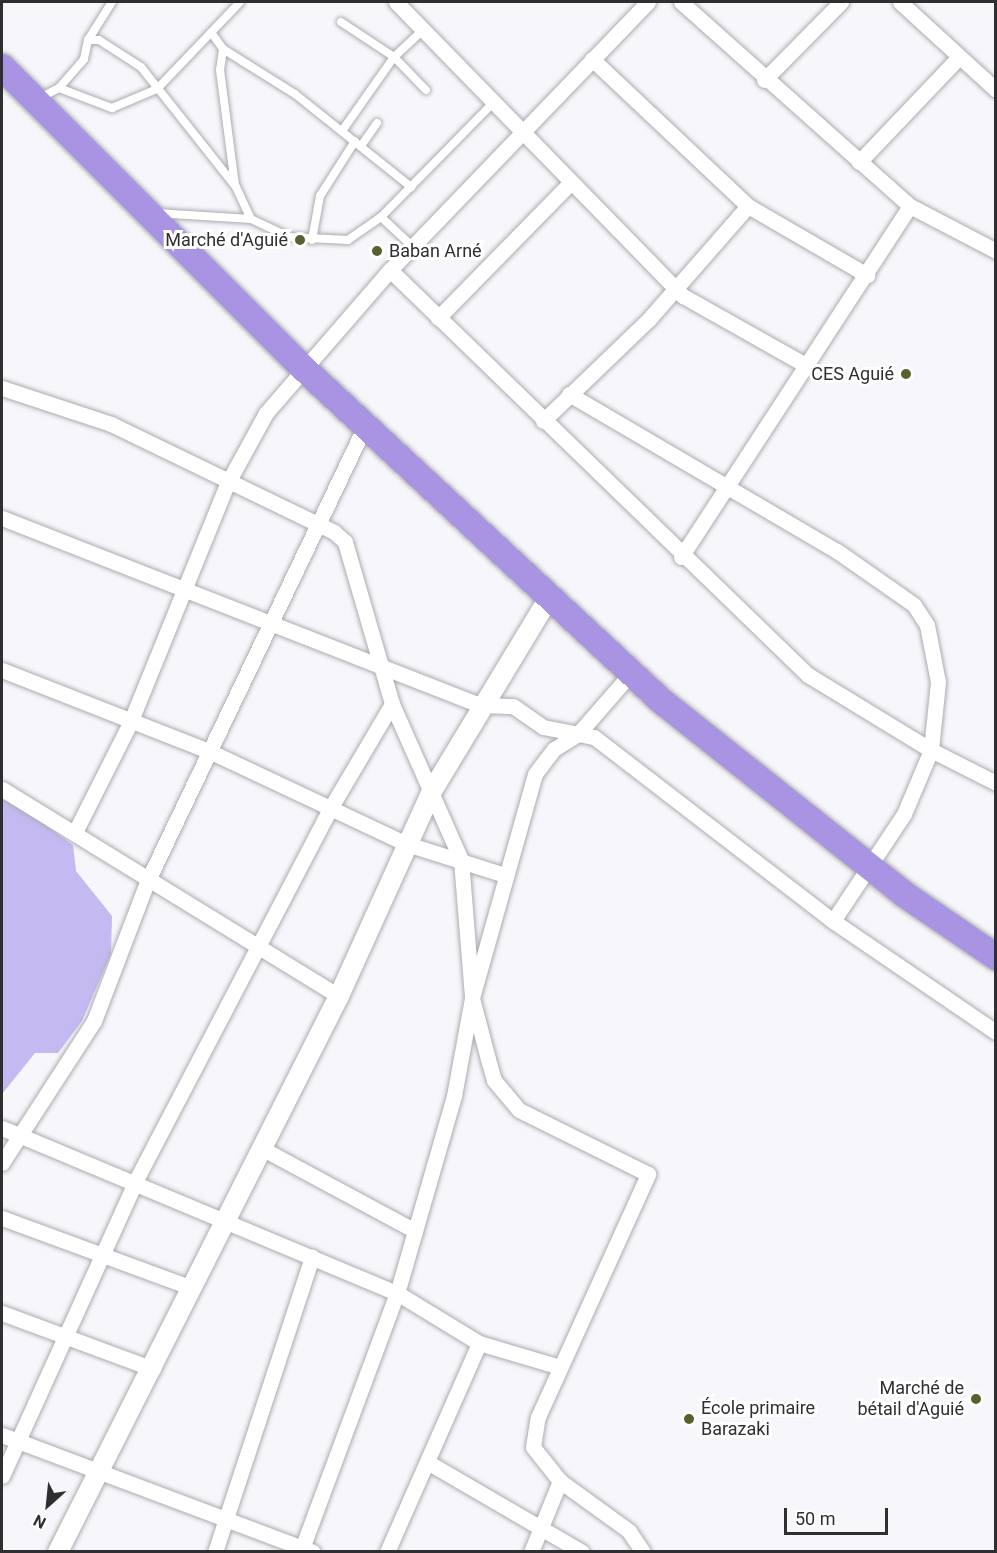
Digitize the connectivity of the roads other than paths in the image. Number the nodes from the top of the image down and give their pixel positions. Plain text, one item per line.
1 (112, 2) edge
2 (240, 2) edge
3 (396, 2) edge
4 (648, 2) edge
5 (681, 2) edge
6 (841, 2) edge
7 (900, 2) edge
8 (341, 22) dead end
9 (423, 30) junction
10 (213, 34) junction
11 (88, 40) junction
12 (223, 49) junction
13 (394, 57) junction
14 (958, 58) junction
15 (592, 59) junction
16 (2, 67) edge
17 (764, 81) junction
18 (59, 88) junction
19 (157, 89) junction
20 (426, 90) dead end
21 (996, 90) edge
22 (36, 102) junction
23 (492, 104) junction
24 (377, 123) dead end
25 (342, 131) junction
26 (519, 133) junction
27 (358, 143) junction
28 (858, 162) junction
29 (569, 184) junction
30 (236, 187) junction
31 (411, 187) junction
32 (748, 206) junction
33 (910, 206) junction
34 (381, 217) junction
35 (152, 218) junction
36 (251, 219) junction
37 (312, 240) junction
38 (412, 246) junction
39 (996, 251) edge
40 (390, 270) junction
41 (867, 275) junction
42 (673, 287) junction
43 (438, 318) junction
44 (807, 366) junction
45 (302, 367) junction
46 (2, 388) edge
47 (569, 394) junction
48 (543, 421) junction
49 (365, 426) junction
50 (227, 484) junction
51 (728, 486) junction
52 (2, 518) edge
53 (317, 525) junction
54 (681, 557) junction
55 (185, 588) junction
56 (549, 598) junction
57 (274, 624) junction
58 (380, 664) junction
59 (2, 670) edge
60 (631, 673) junction
61 (392, 704) junction
62 (480, 705) junction
63 (130, 723) junction
64 (578, 734) junction
65 (931, 750) junction
66 (209, 751) junction
67 (996, 783) edge
68 (2, 789) edge
69 (432, 791) junction
70 (331, 807) junction
71 (75, 832) junction
72 (407, 844) junction
73 (461, 860) junction
74 (870, 867) junction
75 (505, 875) junction
76 (147, 882) junction
77 (833, 921) junction
78 (258, 949) junction
79 (996, 957) edge
80 (339, 996) junction
81 (472, 998) junction
82 (996, 1032) edge
83 (2, 1128) edge
84 (19, 1134) junction
85 (263, 1149) junction
86 (2, 1163) edge
87 (136, 1180) junction
88 (2, 1218) edge
89 (225, 1220) junction
90 (415, 1231) junction
91 (101, 1253) junction
92 (312, 1257) junction
93 (192, 1288) junction
94 (397, 1293) junction
95 (2, 1313) edge
96 (65, 1336) junction
97 (479, 1343) junction
98 (560, 1367) junction
99 (153, 1369) junction
100 (2, 1435) edge
101 (17, 1441) junction
102 (429, 1463) junction
103 (98, 1471) junction
104 (2, 1476) edge
105 (560, 1481) junction
106 (225, 1523) junction
107 (541, 1528) junction
108 (307, 1550) edge
109 (58, 1551) edge
110 (215, 1551) edge
111 (387, 1551) edge
112 (531, 1551) edge
113 (582, 1551) edge
114 (643, 1551) edge

1 - 11 lane
2 - 10 lane
3 - 9 street
4 - 15 street
5 - 17 street
6 - 17 street
7 - 14 street
8 - 13 lane
9 - 13 lane
9 - 23 street
10 - 12 lane
10 - 19 lane
11 - 18 lane
11 - 19 lane
12 - 25 lane
12 - 30 lane
13 - 20 lane
13 - 25 lane
14 - 21 street
14 - 28 street
15 - 26 street
15 - 32 street
16 - 22 highway
17 - 28 street
18 - 19 lane
18 - 22 lane
19 - 30 lane
22 - 35 highway
23 - 26 street
23 - 31 lane
24 - 27 lane
25 - 27 lane
26 - 29 street
26 - 38 street
27 - 31 lane
27 - 37 lane
28 - 33 street
29 - 42 street
29 - 43 street
30 - 36 lane
31 - 34 lane
32 - 41 street
32 - 42 street
33 - 39 street
33 - 41 street
34 - 37 lane
34 - 38 lane
35 - 36 lane
35 - 45 highway
36 - 37 lane
38 - 40 street
40 - 43 street
40 - 45 street
41 - 44 street
42 - 44 street
42 - 47 street
43 - 48 street
44 - 51 street
45 - 49 highway
45 - 50 street
46 - 50 street
47 - 48 street
47 - 51 street
48 - 54 street
49 - 53 street
49 - 56 highway
50 - 53 street
50 - 55 street
51 - 54 street
51 - 65 street
52 - 55 street
53 - 57 street
53 - 58 street
54 - 65 street
55 - 57 street
55 - 63 street
56 - 60 highway
56 - 62 street
57 - 58 street
57 - 66 street
58 - 61 street
58 - 62 street
59 - 63 street
60 - 64 street
60 - 74 highway
61 - 69 street
61 - 70 street
62 - 64 street
62 - 69 street
63 - 66 street
63 - 71 street
64 - 75 street
64 - 77 street
65 - 67 street
65 - 74 street
66 - 70 street
66 - 76 street
68 - 71 street
69 - 72 street
69 - 73 street
70 - 72 street
70 - 78 street
71 - 76 street
72 - 73 street
72 - 80 street
73 - 75 street
73 - 81 street
74 - 77 street
74 - 79 highway
75 - 81 street
76 - 78 street
76 - 84 street
77 - 82 street
78 - 80 street
78 - 87 street
80 - 85 street
81 - 90 street
81 - 98 street
83 - 84 street
84 - 86 street
84 - 87 street
85 - 89 street
85 - 90 street
87 - 89 street
87 - 91 street
88 - 91 street
89 - 92 street
89 - 93 street
90 - 94 street
91 - 93 street
91 - 96 street
92 - 94 street
92 - 106 street
93 - 99 street
94 - 97 street
94 - 108 street
95 - 96 street
96 - 99 street
96 - 101 street
97 - 98 street
97 - 102 street
98 - 105 street
99 - 103 street
100 - 101 street
101 - 103 street
101 - 104 street
102 - 107 street
102 - 111 street
103 - 106 street
103 - 109 street
105 - 107 street
105 - 114 street
106 - 108 street
106 - 110 street
107 - 112 street
107 - 113 street

